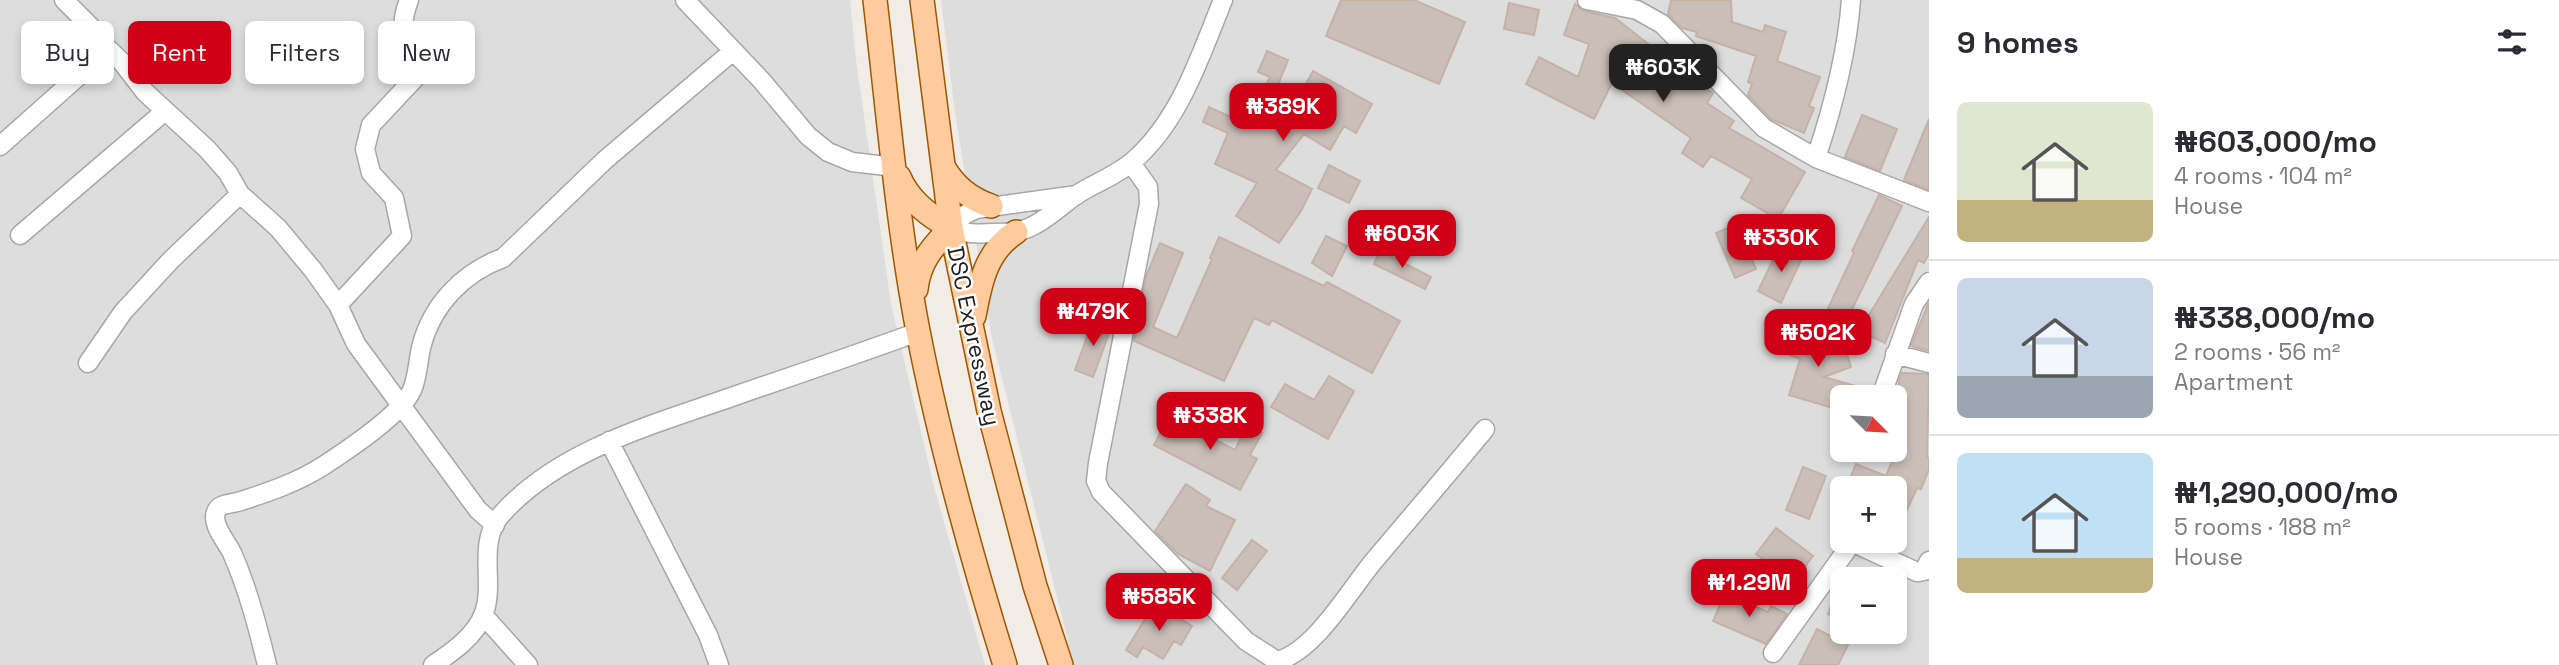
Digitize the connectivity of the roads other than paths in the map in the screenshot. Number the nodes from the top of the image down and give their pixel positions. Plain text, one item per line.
1 (64, 0) edge
2 (409, 0) edge
3 (685, 0) edge
4 (875, 0) edge
5 (922, 0) edge
6 (1223, 0) edge
7 (1587, 0) edge
8 (1851, 0) edge
9 (84, 21) edge
10 (733, 51) junction
11 (114, 55) edge
12 (70, 84) edge
13 (164, 112) junction
14 (0, 146) edge
15 (1816, 158) junction
16 (1131, 163) junction
17 (942, 164) junction
18 (895, 167) junction
19 (240, 194) junction
20 (1077, 195) junction
21 (1929, 202) edge
22 (991, 206) junction
23 (951, 228) junction
24 (1016, 232) junction
25 (20, 235) dead end
26 (1929, 282) edge
27 (338, 305) junction
28 (913, 305) junction
29 (972, 326) junction
30 (918, 332) junction
31 (1895, 354) junction
32 (88, 362) dead end
33 (1929, 363) edge
34 (1885, 385) edge
35 (401, 406) junction
36 (1485, 429) dead end
37 (609, 441) junction
38 (495, 524) junction
39 (1929, 561) edge
40 (484, 616) junction
41 (1773, 653) dead end
42 (267, 665) edge
43 (433, 665) edge
44 (528, 665) edge
45 (719, 665) edge
46 (1005, 665) edge
47 (1061, 665) edge

1 - 9 street
2 - 27 street
3 - 10 street
4 - 18 main road
5 - 17 main road, DSC Expressway
6 - 16 street
7 - 15 street
8 - 15 street
10 - 18 street
10 - 35 street
11 - 13 street
12 - 14 street
13 - 19 street
13 - 25 street
15 - 21 street
16 - 20 street
16 - 36 street
17 - 22 main road
17 - 23 main road, DSC Expressway
18 - 23 main road
18 - 28 main road
19 - 27 street
19 - 32 street
20 - 22 street
20 - 24 street
22 - 23 street
23 - 24 street
23 - 28 main road
23 - 29 main road, DSC Expressway
24 - 29 main road
26 - 31 street
27 - 35 street
28 - 30 main road
29 - 47 main road, DSC Expressway
30 - 37 street
30 - 46 main road
31 - 33 street
31 - 34 street
35 - 38 street
35 - 42 street
37 - 38 street
37 - 45 street
38 - 40 street
39 - 41 street
40 - 43 street
40 - 44 street

